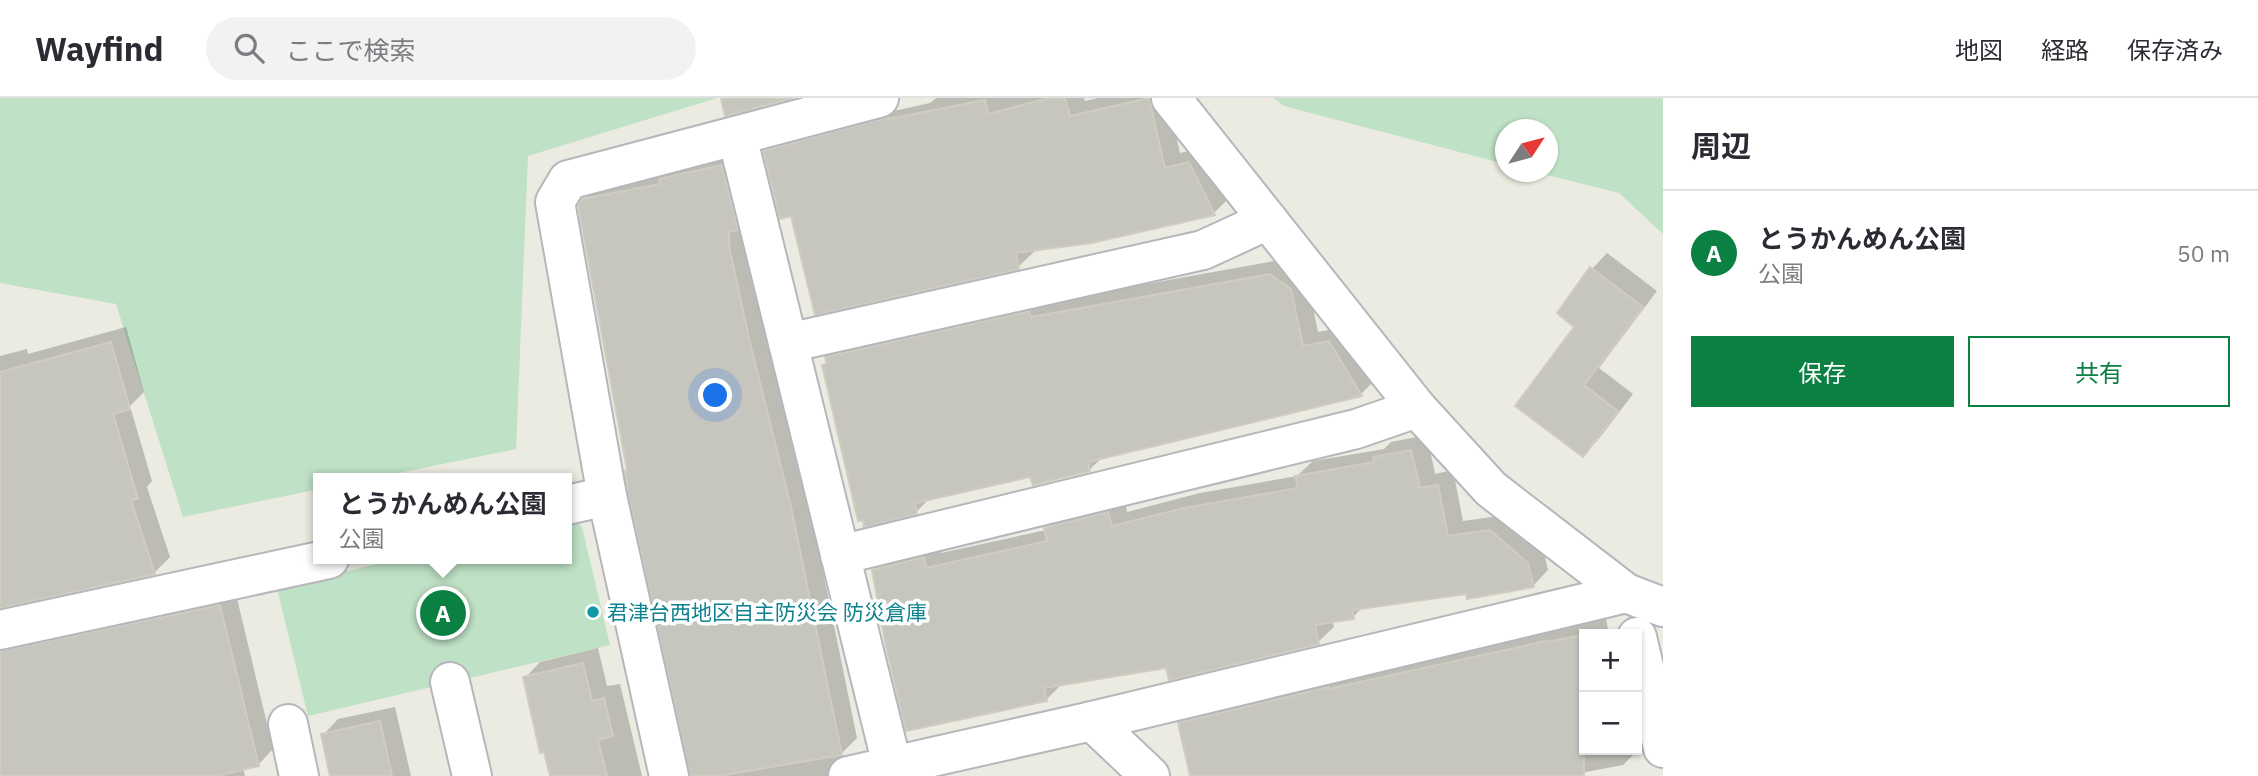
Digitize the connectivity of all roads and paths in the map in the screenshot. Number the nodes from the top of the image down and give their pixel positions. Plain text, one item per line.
1 (879, 98) edge
2 (1171, 98) edge
3 (737, 136) junction
4 (1268, 220) junction
5 (788, 343) junction
6 (1417, 408) junction
7 (607, 496) junction
8 (572, 504) edge
9 (840, 555) junction
10 (313, 562) edge
11 (1626, 593) junction
12 (1663, 607) edge
13 (1634, 629) edge
14 (0, 630) edge
15 (1642, 661) edge
16 (450, 682) dead end
17 (1092, 721) junction
18 (288, 724) dead end
19 (1663, 748) edge
20 (892, 765) junction
21 (299, 776) edge
22 (472, 776) edge
23 (669, 776) edge
24 (848, 776) edge
25 (1150, 776) edge

1 - 3 street
2 - 4 street
3 - 5 street
3 - 7 street
4 - 5 street
4 - 6 street
5 - 9 street
6 - 9 street
6 - 11 street
7 - 8 street
7 - 23 street
9 - 20 street
10 - 14 street
11 - 12 street
11 - 13 street
11 - 17 street
15 - 19 street
16 - 22 street
17 - 20 street
17 - 25 street
18 - 21 street
20 - 24 street

